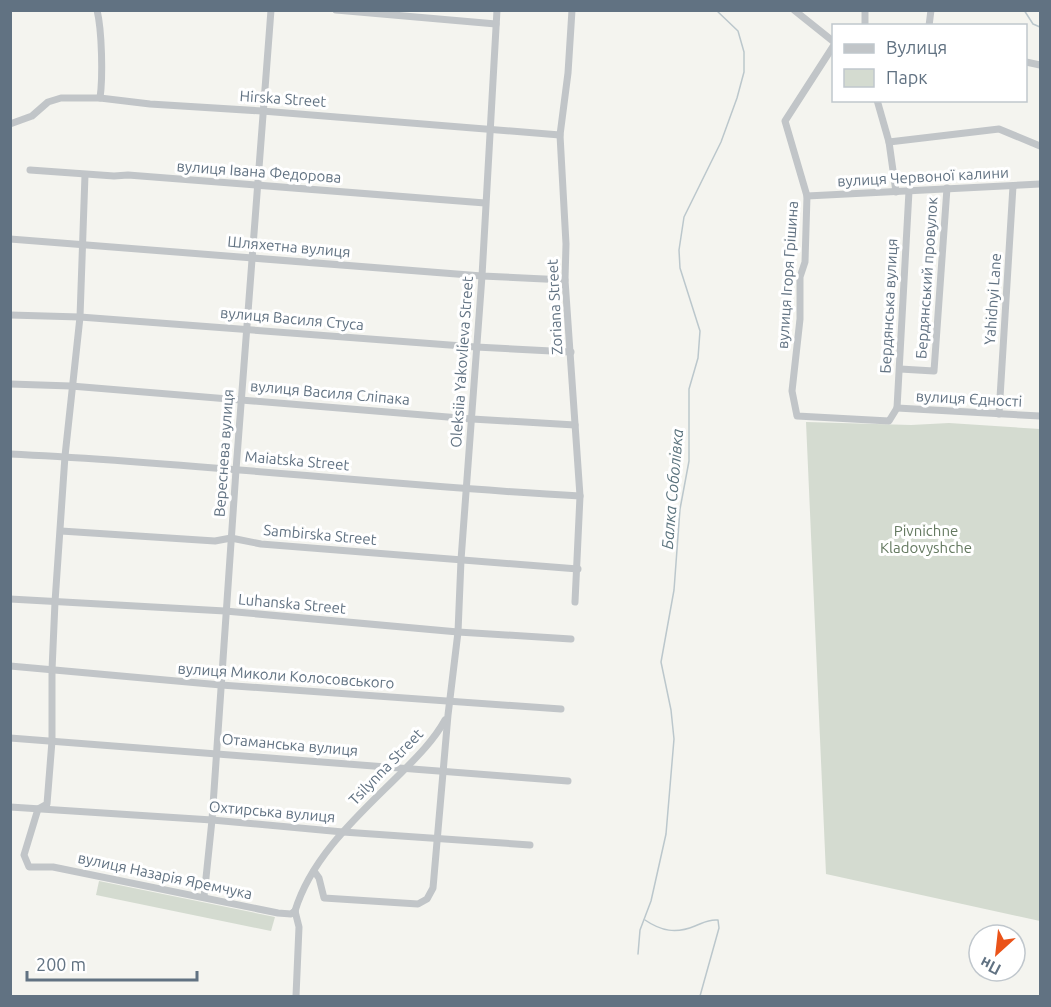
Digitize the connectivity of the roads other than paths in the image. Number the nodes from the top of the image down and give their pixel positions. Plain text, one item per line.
1 (97, 10) edge
2 (271, 10) edge
3 (336, 10) edge
4 (496, 10) edge
5 (572, 10) edge
6 (794, 10) edge
7 (495, 24) junction
8 (832, 41) edge
9 (832, 46) edge
10 (100, 98) junction
11 (878, 102) edge
12 (262, 111) junction
13 (10, 124) edge
14 (490, 129) junction
15 (560, 135) junction
16 (889, 142) junction
17 (1041, 146) edge
18 (30, 170) dead end
19 (85, 174) junction
20 (1041, 184) edge
21 (257, 185) junction
22 (1013, 186) junction
23 (947, 188) junction
24 (909, 191) junction
25 (896, 192) junction
26 (807, 196) junction
27 (485, 203) junction
28 (10, 239) edge
29 (82, 244) junction
30 (251, 258) junction
31 (482, 276) junction
32 (565, 280) junction
33 (10, 315) edge
34 (80, 317) junction
35 (246, 328) junction
36 (476, 347) junction
37 (571, 352) junction
38 (900, 369) junction
39 (10, 384) edge
40 (71, 386) junction
41 (241, 400) junction
42 (897, 408) junction
43 (999, 414) junction
44 (1041, 416) edge
45 (472, 419) junction
46 (889, 421) joint
47 (575, 425) junction
48 (10, 454) edge
49 (65, 456) junction
50 (236, 470) junction
51 (467, 490) junction
52 (580, 496) junction
53 (61, 531) junction
54 (231, 538) junction
55 (461, 561) junction
56 (578, 569) junction
57 (10, 599) edge
58 (56, 602) junction
59 (575, 602) dead end
60 (225, 611) junction
61 (458, 632) junction
62 (571, 639) dead end
63 (10, 666) edge
64 (52, 670) junction
65 (221, 686) junction
66 (449, 701) junction
67 (561, 709) dead end
68 (447, 715) junction
69 (10, 738) edge
70 (52, 741) junction
71 (216, 753) junction
72 (406, 768) junction
73 (442, 772) junction
74 (568, 781) dead end
75 (10, 807) edge
76 (38, 809) junction
77 (212, 820) junction
78 (343, 832) junction
79 (439, 837) junction
80 (530, 845) dead end
81 (314, 871) junction
82 (204, 897) junction
83 (295, 911) junction
84 (296, 996) edge

1 - 10 street
2 - 12 street, Вереснева вулиця
3 - 7 street
4 - 7 street, Oleksiia Yakovlieva Street
5 - 15 street, Zoriana Street
6 - 8 street
7 - 14 street, Oleksiia Yakovlieva Street
9 - 26 street, вулиця Ігоря Грішина
10 - 12 street, Hirska Street
10 - 13 street, Hirska Street
11 - 16 street
12 - 14 street, Hirska Street
12 - 21 street, Вереснева вулиця
14 - 15 street, Hirska Street
14 - 27 street, Oleksiia Yakovlieva Street
15 - 32 street, Zoriana Street
16 - 17 street
16 - 25 street
18 - 19 street, вулиця Івана Федорова
19 - 21 street, вулиця Івана Федорова
19 - 29 street
20 - 22 street, вулиця Червоної калини
21 - 27 street, вулиця Івана Федорова
21 - 30 street, Вереснева вулиця
22 - 23 street, вулиця Червоної калини
22 - 43 street, Yahidnyi Lane
23 - 24 street, вулиця Червоної калини
23 - 38 street, Бердянський провулок
24 - 25 street, вулиця Червоної калини
24 - 38 street, Бердянська вулиця
25 - 26 street, вулиця Червоної калини
26 - 46 street, вулиця Ігоря Грішина
27 - 31 street, Oleksiia Yakovlieva Street
28 - 29 street, Шляхетна вулиця
29 - 30 street, Шляхетна вулиця
29 - 34 street
30 - 31 street, Шляхетна вулиця
30 - 35 street, Вереснева вулиця
31 - 32 street, Шляхетна вулиця
31 - 36 street, Oleksiia Yakovlieva Street
32 - 37 street, Zoriana Street
33 - 34 street, вулиця Василя Стуса
34 - 35 street, вулиця Василя Стуса
34 - 40 street
35 - 36 street, вулиця Василя Стуса
35 - 41 street, Вереснева вулиця
36 - 37 street, вулиця Василя Стуса
36 - 45 street, Oleksiia Yakovlieva Street
37 - 47 street, Zoriana Street
38 - 42 street, Бердянська вулиця
39 - 40 street, вулиця Василя Сліпака
40 - 41 street, вулиця Василя Сліпака
40 - 49 street
41 - 45 street, вулиця Василя Сліпака
41 - 50 street, Вереснева вулиця
42 - 43 street, вулиця Єдності
42 - 46 street, Бердянська вулиця
43 - 44 street, вулиця Єдності
45 - 47 street, вулиця Василя Сліпака
45 - 51 street, Oleksiia Yakovlieva Street
47 - 52 street, Zoriana Street
48 - 49 street, Maiatska Street
49 - 50 street, Maiatska Street
49 - 53 street
50 - 51 street, Maiatska Street
50 - 54 street, Вереснева вулиця
51 - 52 street, Maiatska Street
51 - 55 street, Oleksiia Yakovlieva Street
52 - 56 street, Zoriana Street
53 - 54 street, Sambirska Street
53 - 58 street
54 - 55 street, Sambirska Street
54 - 60 street, Вереснева вулиця
55 - 56 street, Sambirska Street
55 - 61 street, Oleksiia Yakovlieva Street
56 - 59 street, Zoriana Street
57 - 58 street, Luhanska Street
58 - 60 street, Luhanska Street
58 - 64 street
60 - 61 street, Luhanska Street
60 - 65 street, Вереснева вулиця
61 - 62 street, Luhanska Street
61 - 66 street, Oleksiia Yakovlieva Street
63 - 64 street, вулиця Миколи Колосовського
64 - 65 street, вулиця Миколи Колосовського
64 - 70 street
65 - 66 street, вулиця Миколи Колосовського
65 - 71 street, Вереснева вулиця
66 - 67 street, вулиця Миколи Колосовського
66 - 68 street, Oleksiia Yakovlieva Street
68 - 72 street, Tsilynna Street
68 - 73 street, Tsilynna Street
69 - 70 street, Отаманська вулиця
70 - 71 street, Отаманська вулиця
70 - 76 street
71 - 72 street, Отаманська вулиця
71 - 77 street, Вереснева вулиця
72 - 73 street, Отаманська вулиця
72 - 78 street, Tsilynna Street
73 - 74 street, Отаманська вулиця
73 - 79 street, Tsilynna Street
75 - 76 street, Охтирська вулиця
76 - 77 street, Охтирська вулиця
76 - 82 street, вулиця Назарія Яремчука
77 - 78 street, Охтирська вулиця
77 - 82 street, Вереснева вулиця
78 - 79 street, Охтирська вулиця
78 - 81 street, Tsilynna Street
79 - 80 street, Охтирська вулиця
79 - 81 street, Tsilynna Street
81 - 83 street, Tsilynna Street
82 - 83 street, вулиця Назарія Яремчука
83 - 84 street

